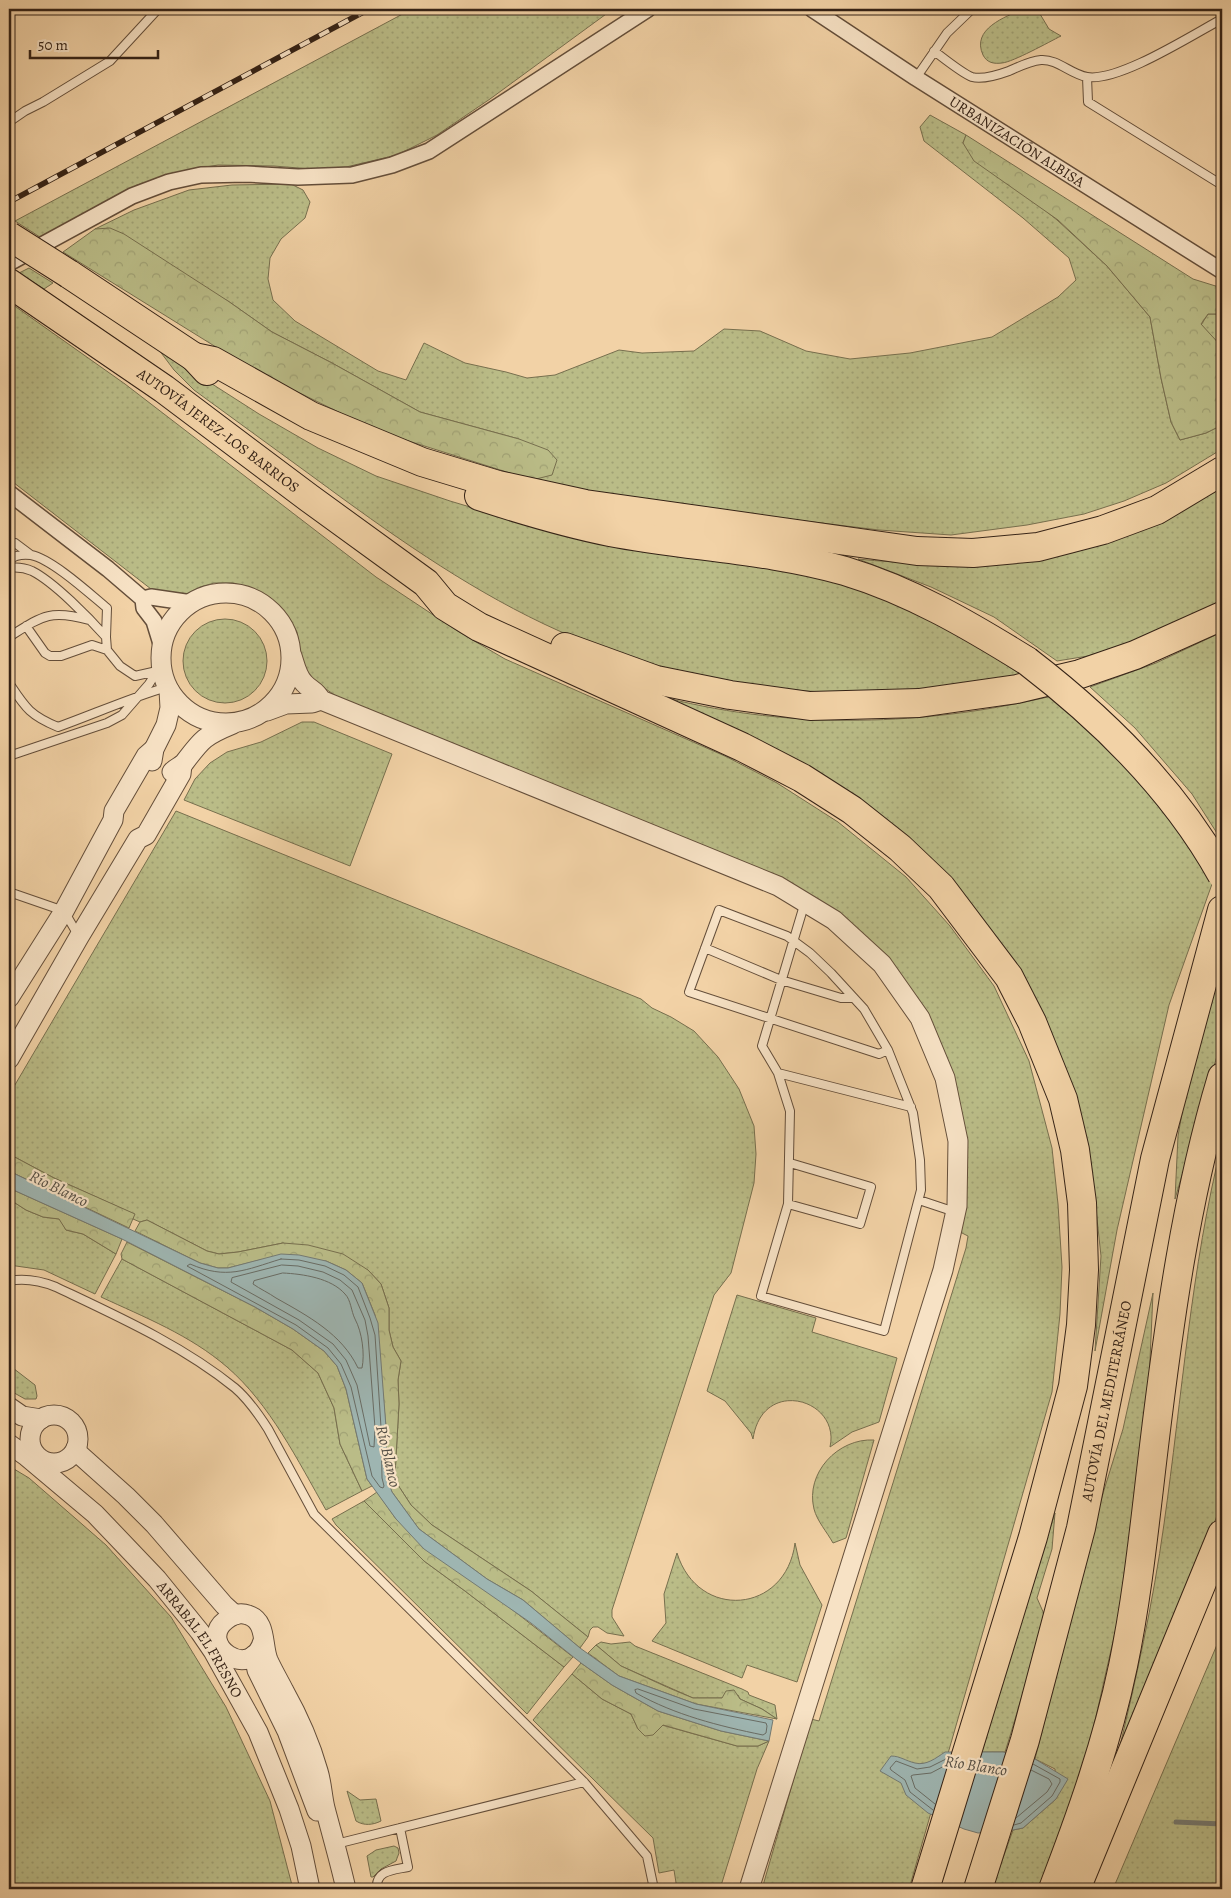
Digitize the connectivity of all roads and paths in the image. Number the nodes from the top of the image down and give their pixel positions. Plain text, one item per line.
1 (158, 9) edge
2 (648, 9) edge
3 (812, 9) edge
4 (972, 9) edge
5 (986, 9) edge
6 (1222, 19) edge
7 (934, 51) junction
8 (1087, 77) junction
9 (916, 78) junction
10 (9, 122) edge
11 (1222, 185) edge
12 (9, 236) edge
13 (9, 263) edge
14 (1222, 271) edge
15 (19, 289) edge
16 (194, 357) junction
17 (1222, 471) edge
18 (9, 493) edge
19 (9, 542) edge
20 (32, 555) junction
21 (9, 560) edge
22 (9, 568) edge
23 (426, 583) junction
24 (143, 599) junction
25 (192, 603) junction
26 (1222, 616) edge
27 (91, 620) junction
28 (26, 626) junction
29 (106, 637) junction
30 (9, 638) edge
31 (107, 650) junction
32 (292, 656) junction
33 (163, 672) junction
34 (9, 683) edge
35 (140, 695) junction
36 (321, 700) junction
37 (261, 714) junction
38 (235, 723) junction
39 (9, 756) edge
40 (1222, 876) edge
41 (9, 892) edge
42 (805, 902) junction
43 (1222, 910) edge
44 (64, 911) junction
45 (79, 936) junction
46 (792, 940) junction
47 (705, 948) junction
48 (22, 975) junction
49 (781, 980) junction
50 (9, 998) edge
51 (854, 998) junction
52 (42, 1002) junction
53 (770, 1018) junction
54 (888, 1050) junction
55 (9, 1059) edge
56 (778, 1074) junction
57 (1222, 1077) edge
58 (911, 1107) junction
59 (790, 1163) junction
60 (919, 1200) junction
61 (788, 1204) junction
62 (956, 1212) junction
63 (9, 1280) edge
64 (9, 1407) edge
65 (41, 1420) junction
66 (9, 1444) edge
67 (76, 1448) junction
68 (34, 1450) junction
69 (56, 1463) junction
70 (1222, 1534) edge
71 (235, 1615) junction
72 (218, 1641) junction
73 (259, 1648) junction
74 (234, 1658) junction
75 (584, 1782) junction
76 (1103, 1824) junction
77 (400, 1828) junction
78 (336, 1844) junction
79 (310, 1889) edge
80 (319, 1889) edge
81 (338, 1889) edge
82 (346, 1889) edge
83 (377, 1889) edge
84 (654, 1889) edge
85 (749, 1889) edge
86 (925, 1889) edge
87 (978, 1889) edge
88 (1053, 1889) edge
89 (1076, 1889) edge
90 (1090, 1889) edge

1 - 10 lane
2 - 13 street
3 - 9 street, URBANIZACIÓN ALBISA
4 - 5 lane
4 - 7 lane
6 - 8 lane
7 - 8 lane
7 - 9 lane
8 - 11 lane
9 - 14 street, URBANIZACIÓN ALBISA
12 - 16 highway, bridge
15 - 23 highway, AUTOVÍA JEREZ-LOS BARRIOS
16 - 17 highway
16 - 40 highway, bridge
18 - 24 street
19 - 20 lane
20 - 21 lane
20 - 29 lane
22 - 27 lane
23 - 26 highway
23 - 86 highway
24 - 25 street
24 - 33 street
25 - 32 street
25 - 33 street
27 - 28 lane
27 - 29 lane
28 - 30 lane
28 - 31 lane
29 - 31 lane
31 - 33 lane
32 - 36 street
32 - 37 street
33 - 35 lane
33 - 35 lane
33 - 38 street
33 - 44 street
34 - 35 lane
35 - 39 lane
36 - 37 street
36 - 42 street
37 - 38 street
38 - 45 street
41 - 44 lane
42 - 46 lane
42 - 62 street
43 - 87 highway, AUTOVÍA DEL MEDITERRÁNEO
44 - 45 lane
44 - 48 street
45 - 52 street
46 - 47 lane
46 - 49 lane
46 - 51 lane
47 - 49 lane
47 - 53 lane
48 - 50 street
48 - 52 street
49 - 51 lane
49 - 53 lane
51 - 54 lane
52 - 55 street
53 - 54 lane
53 - 56 lane
54 - 58 lane
56 - 58 lane
56 - 59 lane
57 - 88 highway
58 - 60 lane
59 - 61 lane
59 - 61 lane
60 - 61 lane
60 - 62 lane
62 - 85 street
63 - 75 lane
64 - 65 street
65 - 67 street
65 - 68 street
66 - 68 street, ARRABAL EL FRESNO
66 - 79 street, ARRABAL EL FRESNO
67 - 69 street
67 - 71 street, ARRABAL EL FRESNO
68 - 69 street
69 - 72 street, ARRABAL EL FRESNO
70 - 76 highway
71 - 72 street, ARRABAL EL FRESNO
71 - 73 street, ARRABAL EL FRESNO
72 - 74 street, ARRABAL EL FRESNO
73 - 74 street, ARRABAL EL FRESNO
73 - 78 street, ARRABAL EL FRESNO
73 - 81 street, ARRABAL EL FRESNO
74 - 80 street
75 - 77 lane
75 - 84 lane
76 - 89 highway
76 - 90 highway
77 - 78 lane
77 - 83 lane
78 - 82 street, ARRABAL EL FRESNO

